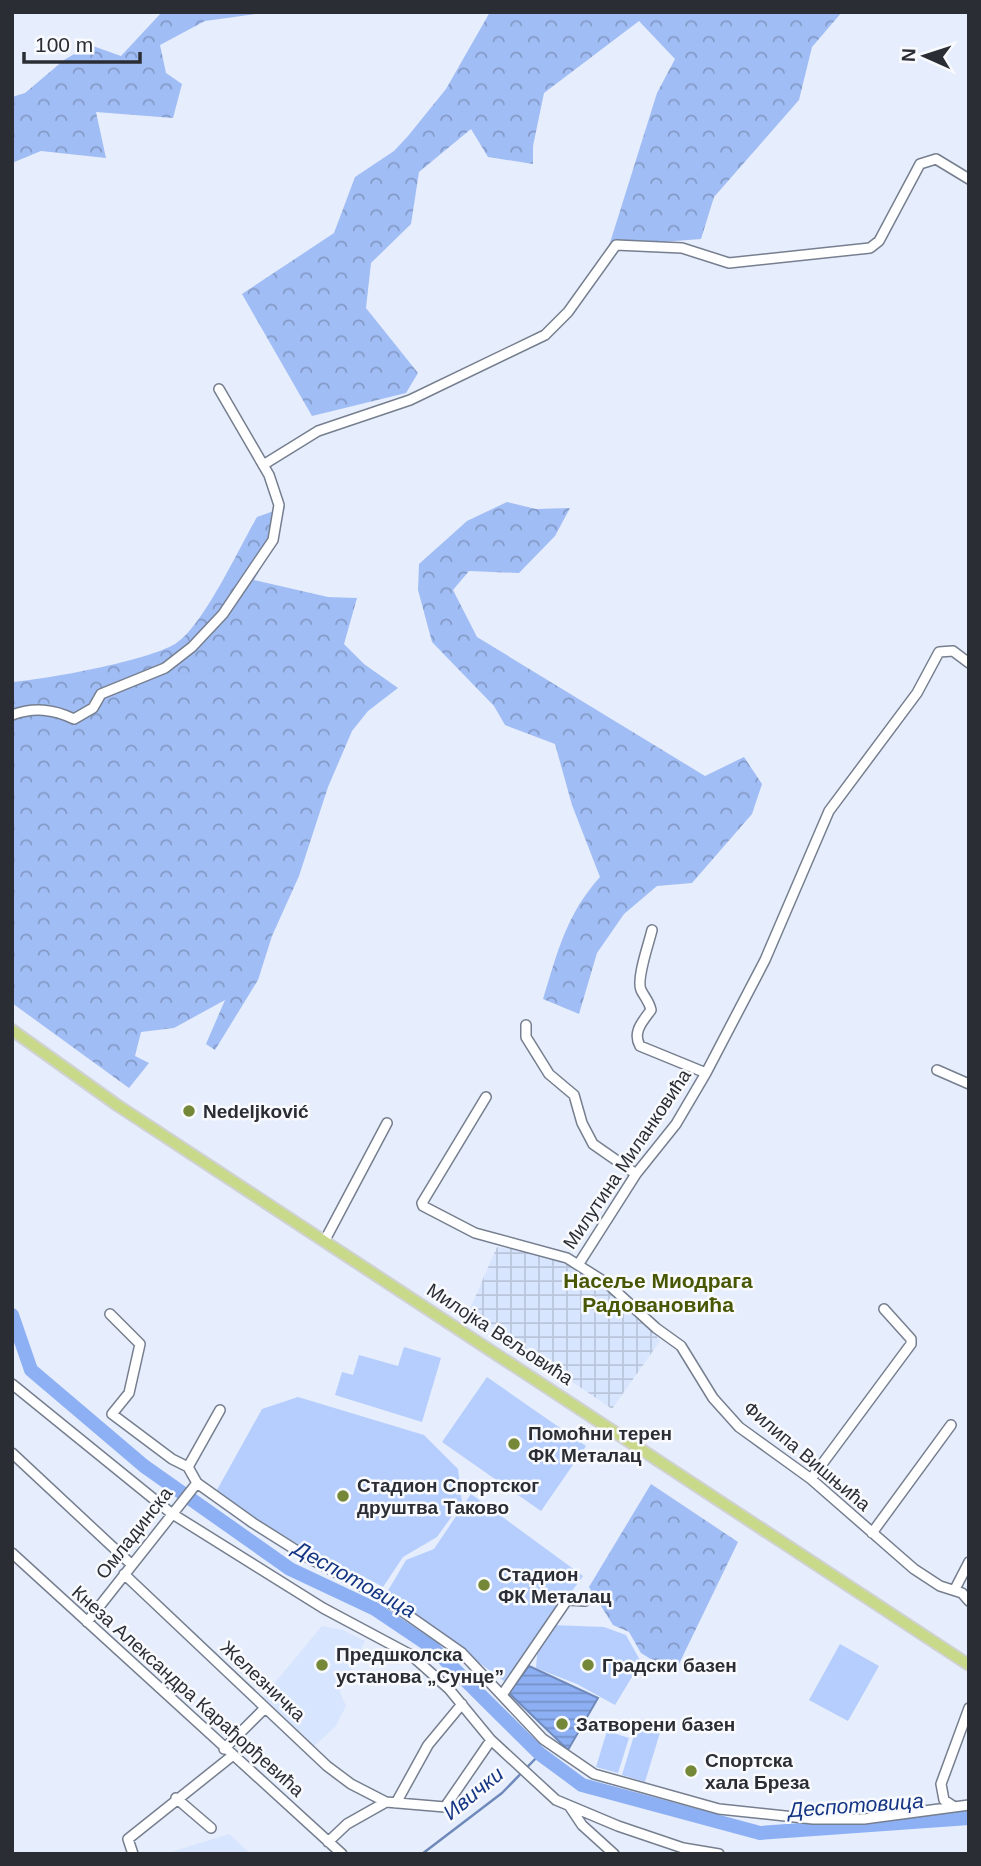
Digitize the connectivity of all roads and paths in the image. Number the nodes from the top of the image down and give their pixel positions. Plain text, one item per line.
1 (969, 179) edge
2 (219, 389) dead end
3 (263, 465) junction
4 (969, 663) edge
5 (12, 715) edge
6 (652, 930) dead end
7 (526, 1025) dead end
8 (12, 1030) edge
9 (937, 1070) dead end
10 (706, 1073) junction
11 (969, 1084) edge
12 (486, 1097) dead end
13 (387, 1123) dead end
14 (636, 1174) junction
15 (325, 1240) junction
16 (578, 1265) junction
17 (884, 1309) dead end
18 (110, 1314) dead end
19 (12, 1384) edge
20 (220, 1410) dead end
21 (951, 1425) dead end
22 (12, 1453) edge
23 (188, 1467) junction
24 (811, 1479) junction
25 (195, 1485) junction
26 (174, 1510) junction
27 (872, 1533) junction
28 (12, 1553) edge
29 (969, 1562) edge
30 (132, 1565) junction
31 (124, 1574) junction
32 (955, 1589) junction
33 (585, 1601) dead end
34 (969, 1601) edge
35 (87, 1622) junction
36 (969, 1665) edge
37 (502, 1695) junction
38 (462, 1704) junction
39 (265, 1708) junction
40 (969, 1708) edge
41 (491, 1740) junction
42 (228, 1753) junction
43 (177, 1798) junction
44 (391, 1802) junction
45 (969, 1805) edge
46 (953, 1806) junction
47 (570, 1807) junction
48 (211, 1828) dead end
49 (328, 1842) junction
50 (134, 1854) edge
51 (342, 1854) edge
52 (614, 1854) edge
53 (719, 1854) edge

1 - 3 street
2 - 3 street
3 - 5 street
4 - 10 street, Милутина Миланковића
6 - 10 street, Милутина Миланковића
7 - 14 street
8 - 15 main road, Милојка Вељовића
9 - 11 street
10 - 14 street, Милутина Миланковића
12 - 16 street, Филипа Вишњића
13 - 15 street
14 - 16 street, Милутина Миланковића
15 - 36 main road, Милојка Вељовића
16 - 24 street, Филипа Вишњића
17 - 24 street
18 - 23 street, Омладинска
19 - 26 street
20 - 23 street
21 - 27 street
22 - 30 street
23 - 25 street, Омладинска
24 - 27 street, Филипа Вишњића
25 - 26 street, Омладинска
25 - 37 street
26 - 30 street, Омладинска
26 - 38 street
27 - 32 street, Филипа Вишњића
28 - 35 street, Кнеза Александра Карађорђевића
29 - 32 street
30 - 31 street, Омладинска
31 - 35 street, Омладинска
31 - 39 street, Железничка
32 - 34 street, Филипа Вишњића
33 - 37 street
35 - 42 street, Кнеза Александра Карађорђевића
37 - 46 street
38 - 41 street
38 - 44 street
39 - 42 street
39 - 44 street, Железничка
40 - 46 street
41 - 44 street
41 - 47 street
42 - 43 street
42 - 49 street, Кнеза Александра Карађорђевића
43 - 48 street
43 - 50 street
44 - 49 street
45 - 46 street
47 - 52 street
47 - 53 street
49 - 51 street, Кнеза Александра Карађорђевића

